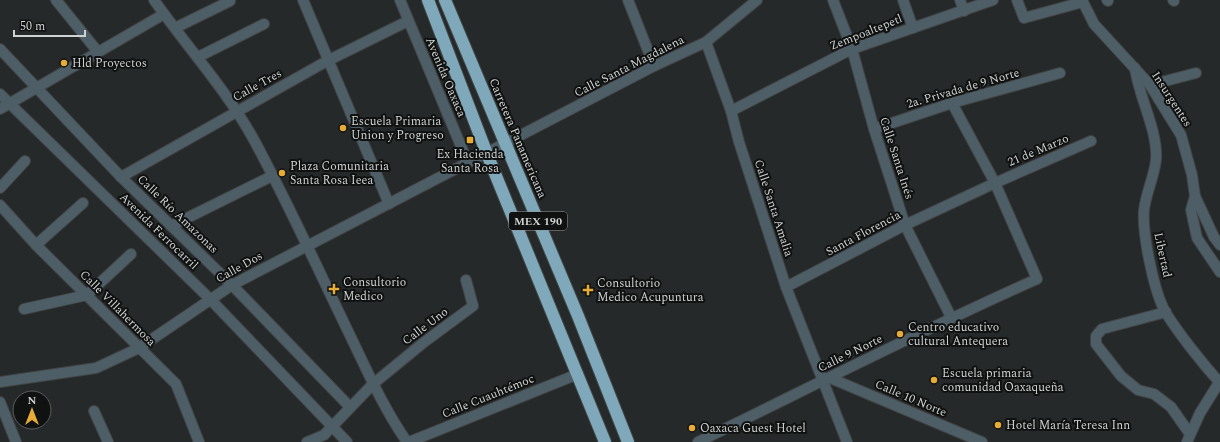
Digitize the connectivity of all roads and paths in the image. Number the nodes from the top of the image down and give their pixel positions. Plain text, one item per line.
1 (56, 0) edge
2 (154, 0) edge
3 (303, 0) edge
4 (400, 0) edge
5 (428, 0) edge
6 (445, 0) edge
7 (628, 0) edge
8 (756, 0) edge
9 (833, 0) edge
10 (903, 0) edge
11 (960, 0) edge
12 (993, 0) edge
13 (1017, 0) edge
14 (230, 1) edge
15 (1083, 1) edge
16 (964, 11) junction
17 (164, 14) junction
18 (408, 21) junction
19 (264, 24) dead end
20 (175, 28) junction
21 (912, 28) junction
22 (706, 42) junction
23 (0, 49) edge
24 (852, 49) junction
25 (98, 52) junction
26 (198, 56) junction
27 (327, 61) junction
28 (654, 66) junction
29 (1135, 68) junction
30 (1060, 73) dead end
31 (1196, 73) dead end
32 (1150, 85) junction
33 (36, 88) junction
34 (0, 94) edge
35 (952, 103) junction
36 (9, 104) junction
37 (0, 109) edge
38 (237, 111) junction
39 (731, 111) junction
40 (874, 129) junction
41 (1091, 141) dead end
42 (506, 144) junction
43 (487, 154) junction
44 (25, 161) dead end
45 (468, 163) junction
46 (272, 176) junction
47 (121, 177) junction
48 (995, 182) junction
49 (0, 188) edge
50 (1195, 196) junction
51 (83, 203) dead end
52 (389, 204) junction
53 (0, 205) edge
54 (905, 225) junction
55 (171, 226) junction
56 (36, 244) junction
57 (1220, 245) edge
58 (308, 246) junction
59 (131, 254) dead end
60 (1220, 272) edge
61 (466, 280) dead end
62 (232, 285) junction
63 (786, 287) junction
64 (87, 295) junction
65 (210, 299) junction
66 (24, 309) dead end
67 (1166, 312) junction
68 (951, 317) junction
69 (139, 348) junction
70 (578, 374) junction
71 (827, 380) junction
72 (0, 382) edge
73 (1220, 382) edge
74 (373, 384) junction
75 (0, 402) edge
76 (350, 407) junction
77 (94, 411) dead end
78 (332, 426) junction
79 (1189, 438) edge
80 (16, 442) edge
81 (108, 442) edge
82 (199, 442) edge
83 (307, 442) edge
84 (347, 442) edge
85 (408, 442) edge
86 (605, 442) edge
87 (628, 442) edge
88 (698, 442) edge
89 (847, 442) edge
90 (982, 442) edge

1 - 25 street
2 - 17 street
3 - 27 street
4 - 18 street, Avenida Oaxaca
5 - 43 highway, MEX 190
6 - 42 highway, Carretera Panamericana / MEX 190
7 - 28 street
8 - 22 street, Calle Santa Magdalena
9 - 24 street, Calle Santa Inés
10 - 21 street
11 - 16 street
12 - 16 street, Zempoaltepetl
13 - 15 street
14 - 20 street
15 - 29 street, Insurgentes
16 - 21 street, Zempoaltepetl
17 - 20 street
17 - 25 street
18 - 27 street, Calle Tres
18 - 45 street, Avenida Oaxaca
19 - 26 street
20 - 26 street
21 - 24 street, Zempoaltepetl
22 - 28 street, Calle Santa Magdalena
22 - 39 street, Calle Santa Amalia
23 - 33 street, Calle Río Amazonas
24 - 39 street, Zempoaltepetl
24 - 40 street, Calle Santa Inés
25 - 33 street
26 - 38 street
27 - 38 street, Calle Tres
27 - 52 street
28 - 42 street, Calle Santa Magdalena
29 - 32 street, Insurgentes
29 - 67 street, Libertad
30 - 35 street, 2a. Privada de 9 Norte
31 - 32 street
32 - 50 street, Insurgentes
33 - 36 street
33 - 47 street, Calle Río Amazonas
34 - 36 street, Avenida Ferrocarril
35 - 40 street, 2a. Privada de 9 Norte
35 - 48 street
36 - 37 street
36 - 65 street, Avenida Ferrocarril
38 - 46 street
38 - 47 street, Calle Tres
39 - 63 street, Calle Santa Amalia
40 - 54 street, Calle Santa Inés
41 - 48 street, 21 de Marzo
42 - 43 street, Calle Santa Magdalena
42 - 87 highway, Carretera Panamericana / MEX 190
43 - 45 street, Calle Dos
43 - 70 highway, MEX 190
44 - 49 street
45 - 52 street, Calle Dos
46 - 55 street
46 - 58 street
47 - 55 street, Calle Río Amazonas
48 - 54 street, Santa Florencia
48 - 68 street, Calle 9 Norte
50 - 57 street
50 - 60 street, Insurgentes
51 - 56 street
52 - 58 street, Calle Dos
53 - 56 street, Calle Villahermosa
54 - 63 street, Santa Florencia
54 - 68 street, Calle Santa Inés
55 - 62 street, Calle Río Amazonas
56 - 64 street, Calle Villahermosa
58 - 62 street, Calle Dos
58 - 74 street
59 - 64 street
61 - 74 street, Calle Uno
62 - 65 street, Calle Dos
62 - 76 street, Calle Río Amazonas
63 - 71 street, Calle Santa Amalia
64 - 66 street
64 - 69 street, Calle Villahermosa
65 - 69 street, Calle Dos
65 - 78 street, Avenida Ferrocarril
67 - 73 street, Libertad
67 - 79 street
68 - 71 street, Calle 9 Norte
69 - 72 street, Calle Dos
69 - 82 street, Calle Villahermosa
70 - 85 street, Calle Cuauhtémoc
70 - 86 highway, MEX 190
71 - 88 street, Calle 9 Norte
71 - 89 street, Calle Santa Amalia
71 - 90 street, Calle 10 Norte
73 - 79 street
74 - 76 street
74 - 85 street
75 - 80 street
76 - 78 street
77 - 81 street
78 - 83 street
78 - 84 street, Avenida Ferrocarril

